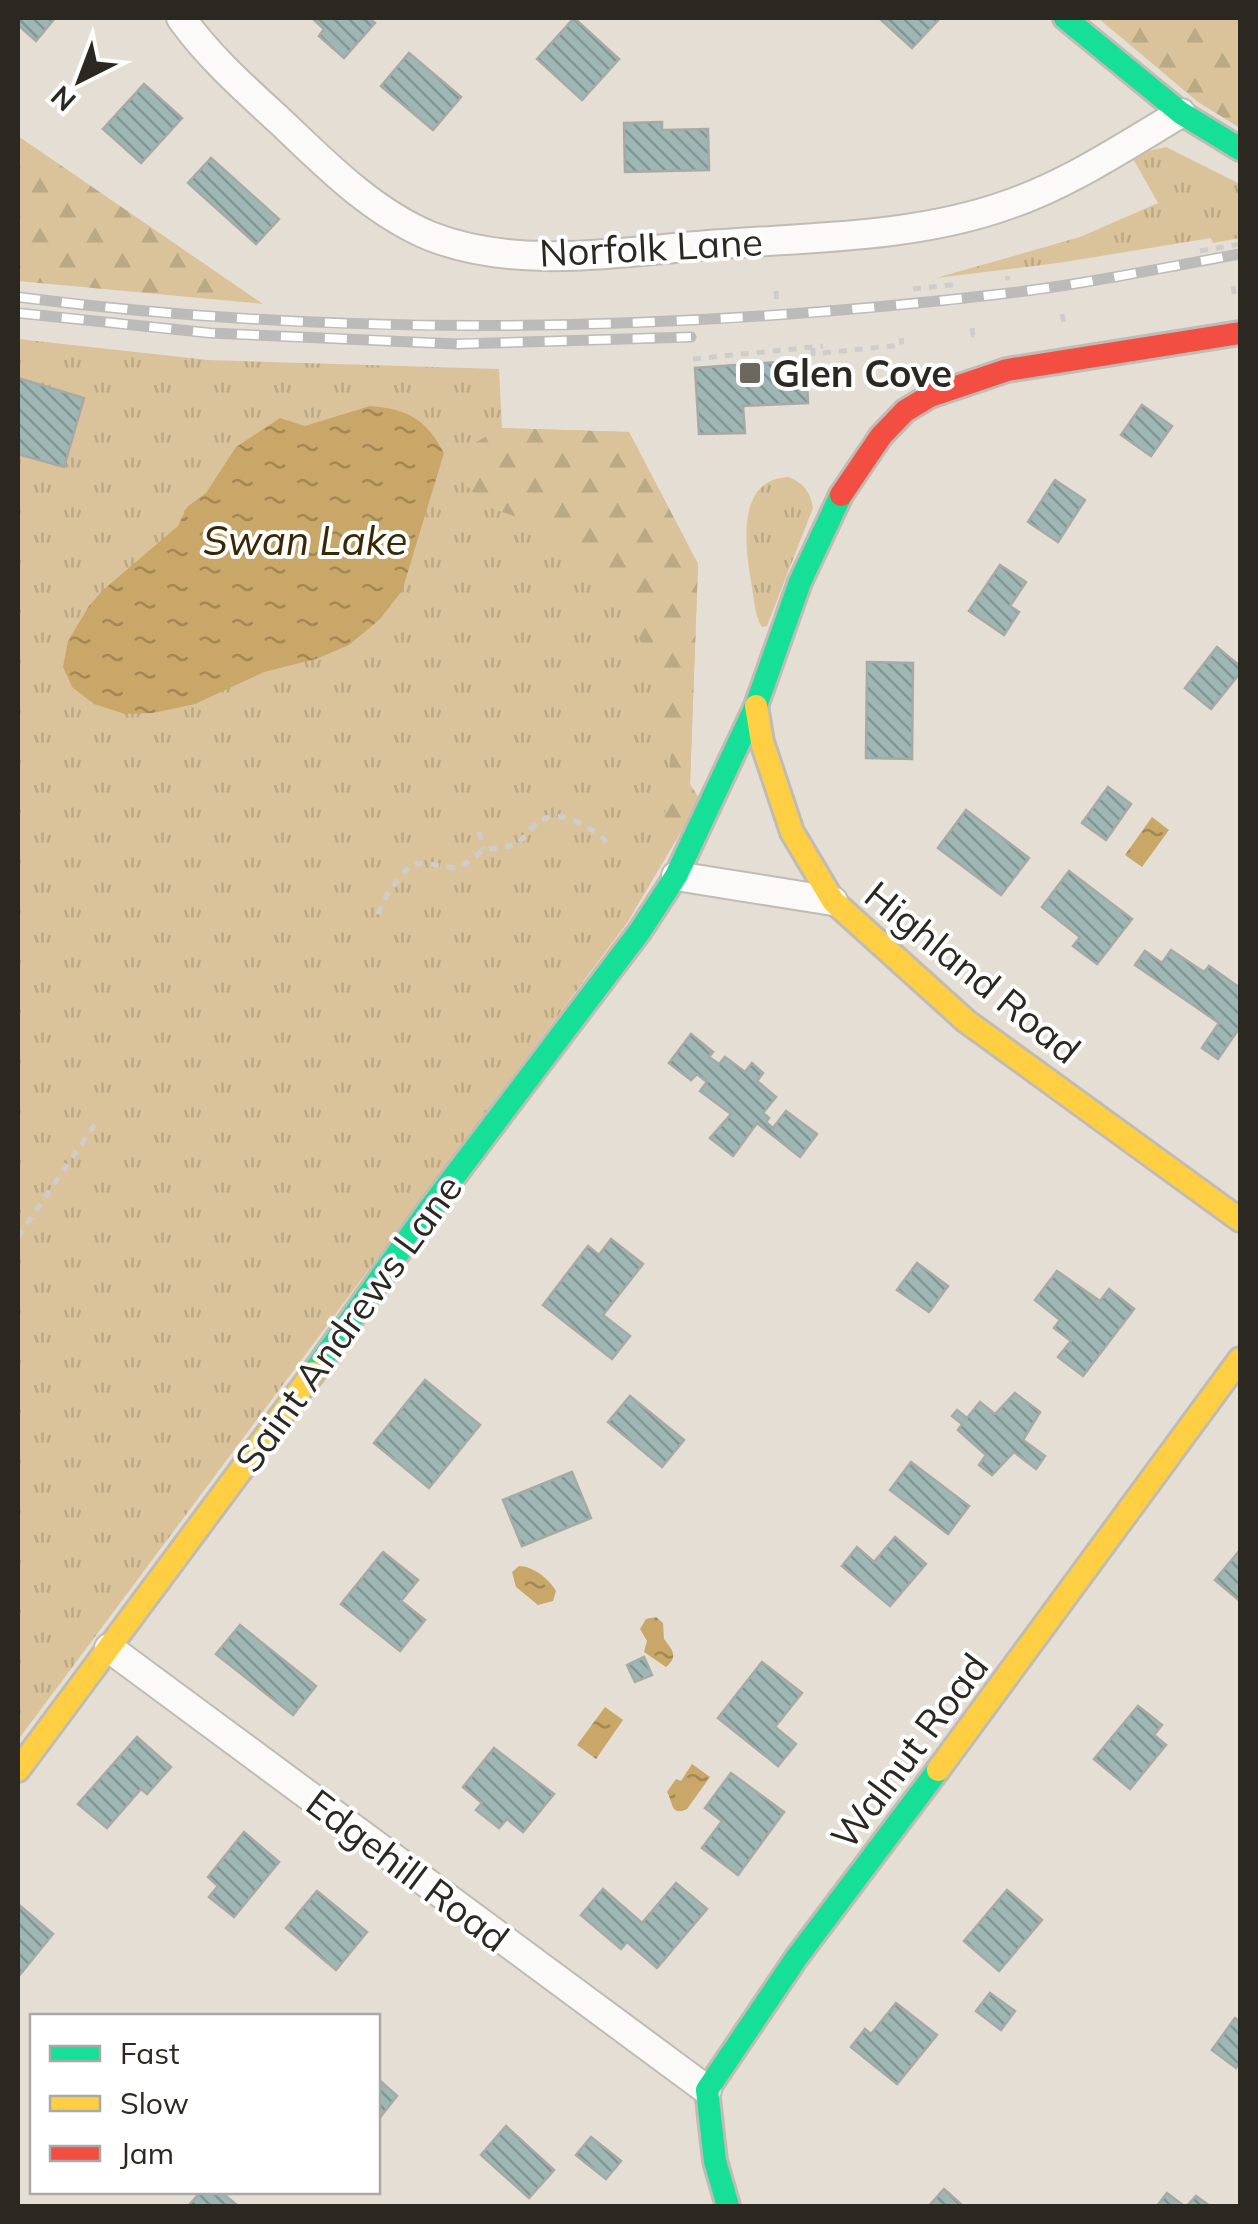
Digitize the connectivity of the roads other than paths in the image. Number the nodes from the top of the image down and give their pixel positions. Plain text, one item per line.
1 (181, 18) edge
2 (1065, 18) edge
3 (1181, 113) junction
4 (1240, 149) edge
5 (1240, 333) edge
6 (756, 706) junction
7 (676, 876) junction
8 (832, 901) junction
9 (1240, 1220) edge
10 (1240, 1359) edge
11 (109, 1648) junction
12 (18, 1770) edge
13 (707, 2090) junction
14 (728, 2206) edge

1 - 3 street, Norfolk Lane
2 - 3 street
3 - 4 street
5 - 6 street, Saint Andrews Lane
6 - 7 street, Saint Andrews Lane
6 - 8 street, Highland Road
7 - 8 street
7 - 11 street, Saint Andrews Lane
8 - 9 street, Highland Road
10 - 13 street, Walnut Road
11 - 12 street, Saint Andrews Lane
11 - 13 street, Edgehill Road
13 - 14 street

